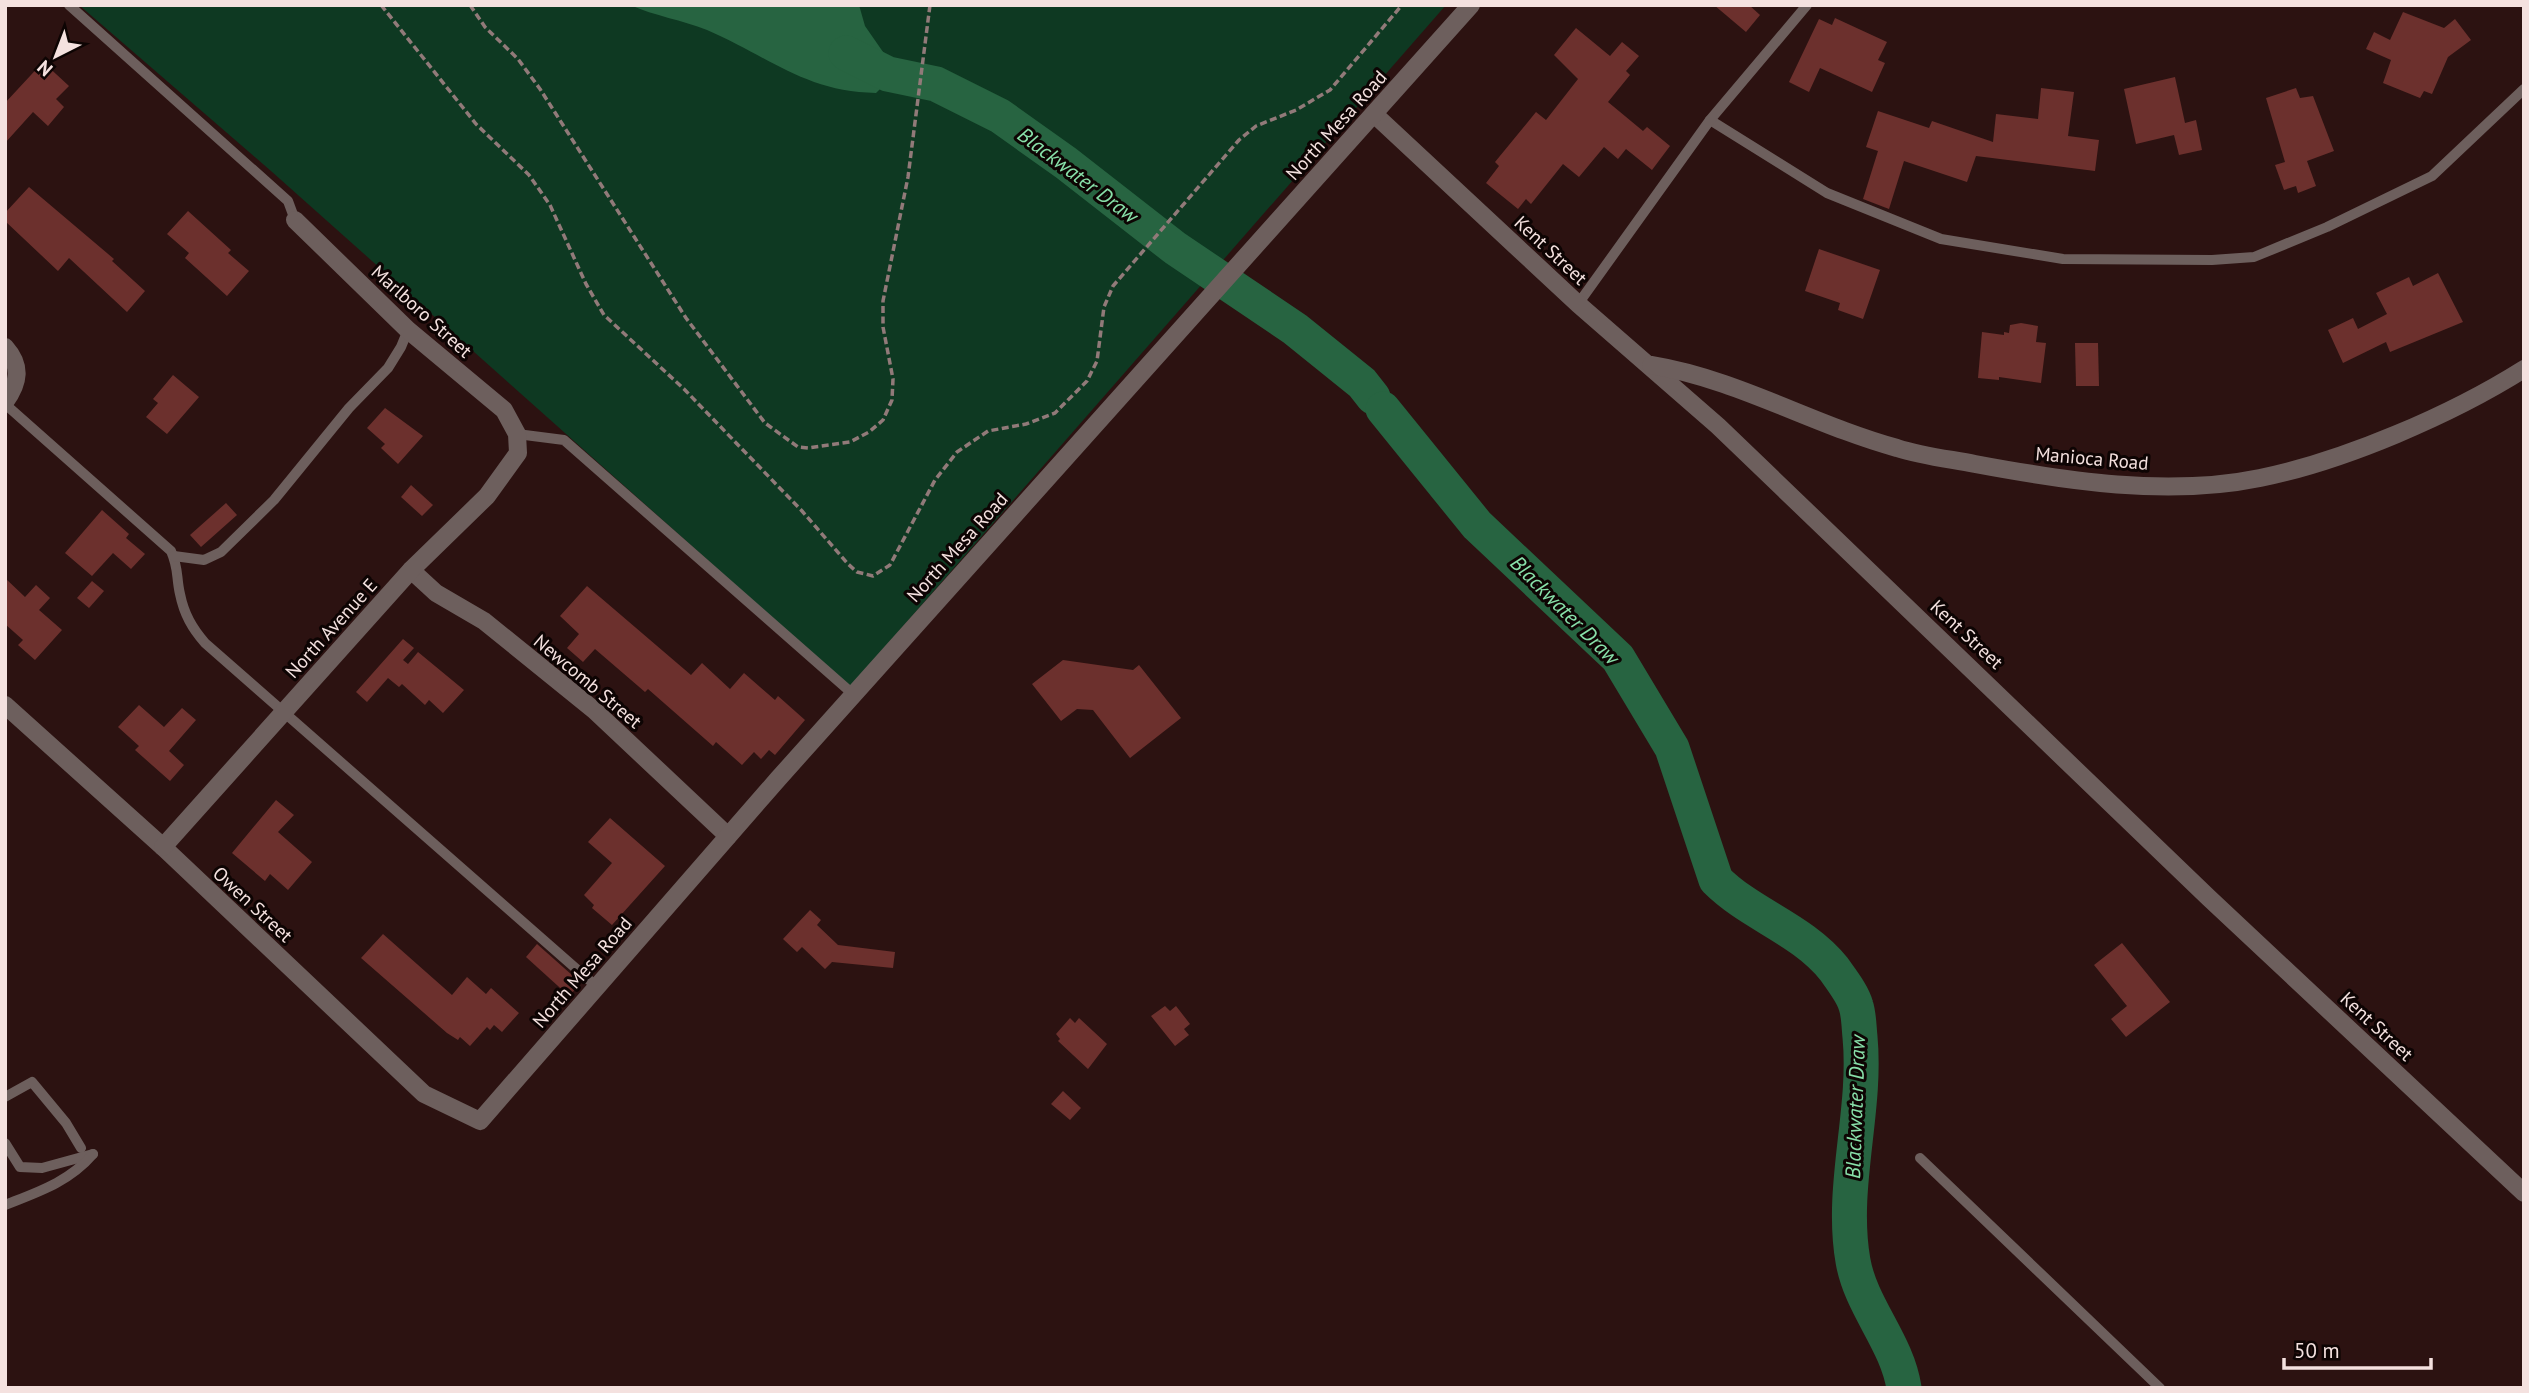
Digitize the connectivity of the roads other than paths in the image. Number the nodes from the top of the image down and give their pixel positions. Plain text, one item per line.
1 (69, 5) edge
2 (1471, 5) edge
3 (1807, 5) edge
4 (2524, 89) edge
5 (1374, 114) junction
6 (1710, 120) junction
7 (295, 220) joint
8 (1578, 304) junction
9 (408, 330) junction
10 (5, 347) edge
11 (1650, 364) junction
12 (2524, 369) edge
13 (5, 403) edge
14 (517, 434) junction
15 (174, 556) junction
16 (411, 570) junction
17 (854, 695) junction
18 (5, 705) edge
19 (284, 712) junction
20 (728, 836) junction
21 (163, 847) junction
22 (597, 987) junction
23 (5, 1097) edge
24 (480, 1121) joint
25 (5, 1143) edge
26 (81, 1148) dead end
27 (1920, 1158) dead end
28 (2524, 1193) edge
29 (5, 1205) edge
30 (2160, 1388) edge

1 - 7 lane
2 - 5 street, North Mesa Road
3 - 6 lane
4 - 6 lane
5 - 8 street, Kent Street
5 - 17 street, North Mesa Road
6 - 8 lane
7 - 9 street, Marlboro Street
8 - 11 street, Kent Street
9 - 14 street, Marlboro Street
9 - 15 lane
10 - 13 street
11 - 12 street, Manioca Road
11 - 28 street, Kent Street
13 - 15 lane
14 - 16 street, North Avenue E
14 - 17 lane
15 - 19 lane
16 - 19 street, North Avenue E
16 - 20 street, Newcomb Street
17 - 20 street, North Mesa Road
18 - 21 street, Owen Street
19 - 21 street, North Avenue E
19 - 22 lane
20 - 22 street, North Mesa Road
21 - 24 street, Owen Street
22 - 24 street, North Mesa Road
23 - 26 lane
25 - 29 lane
27 - 30 lane

